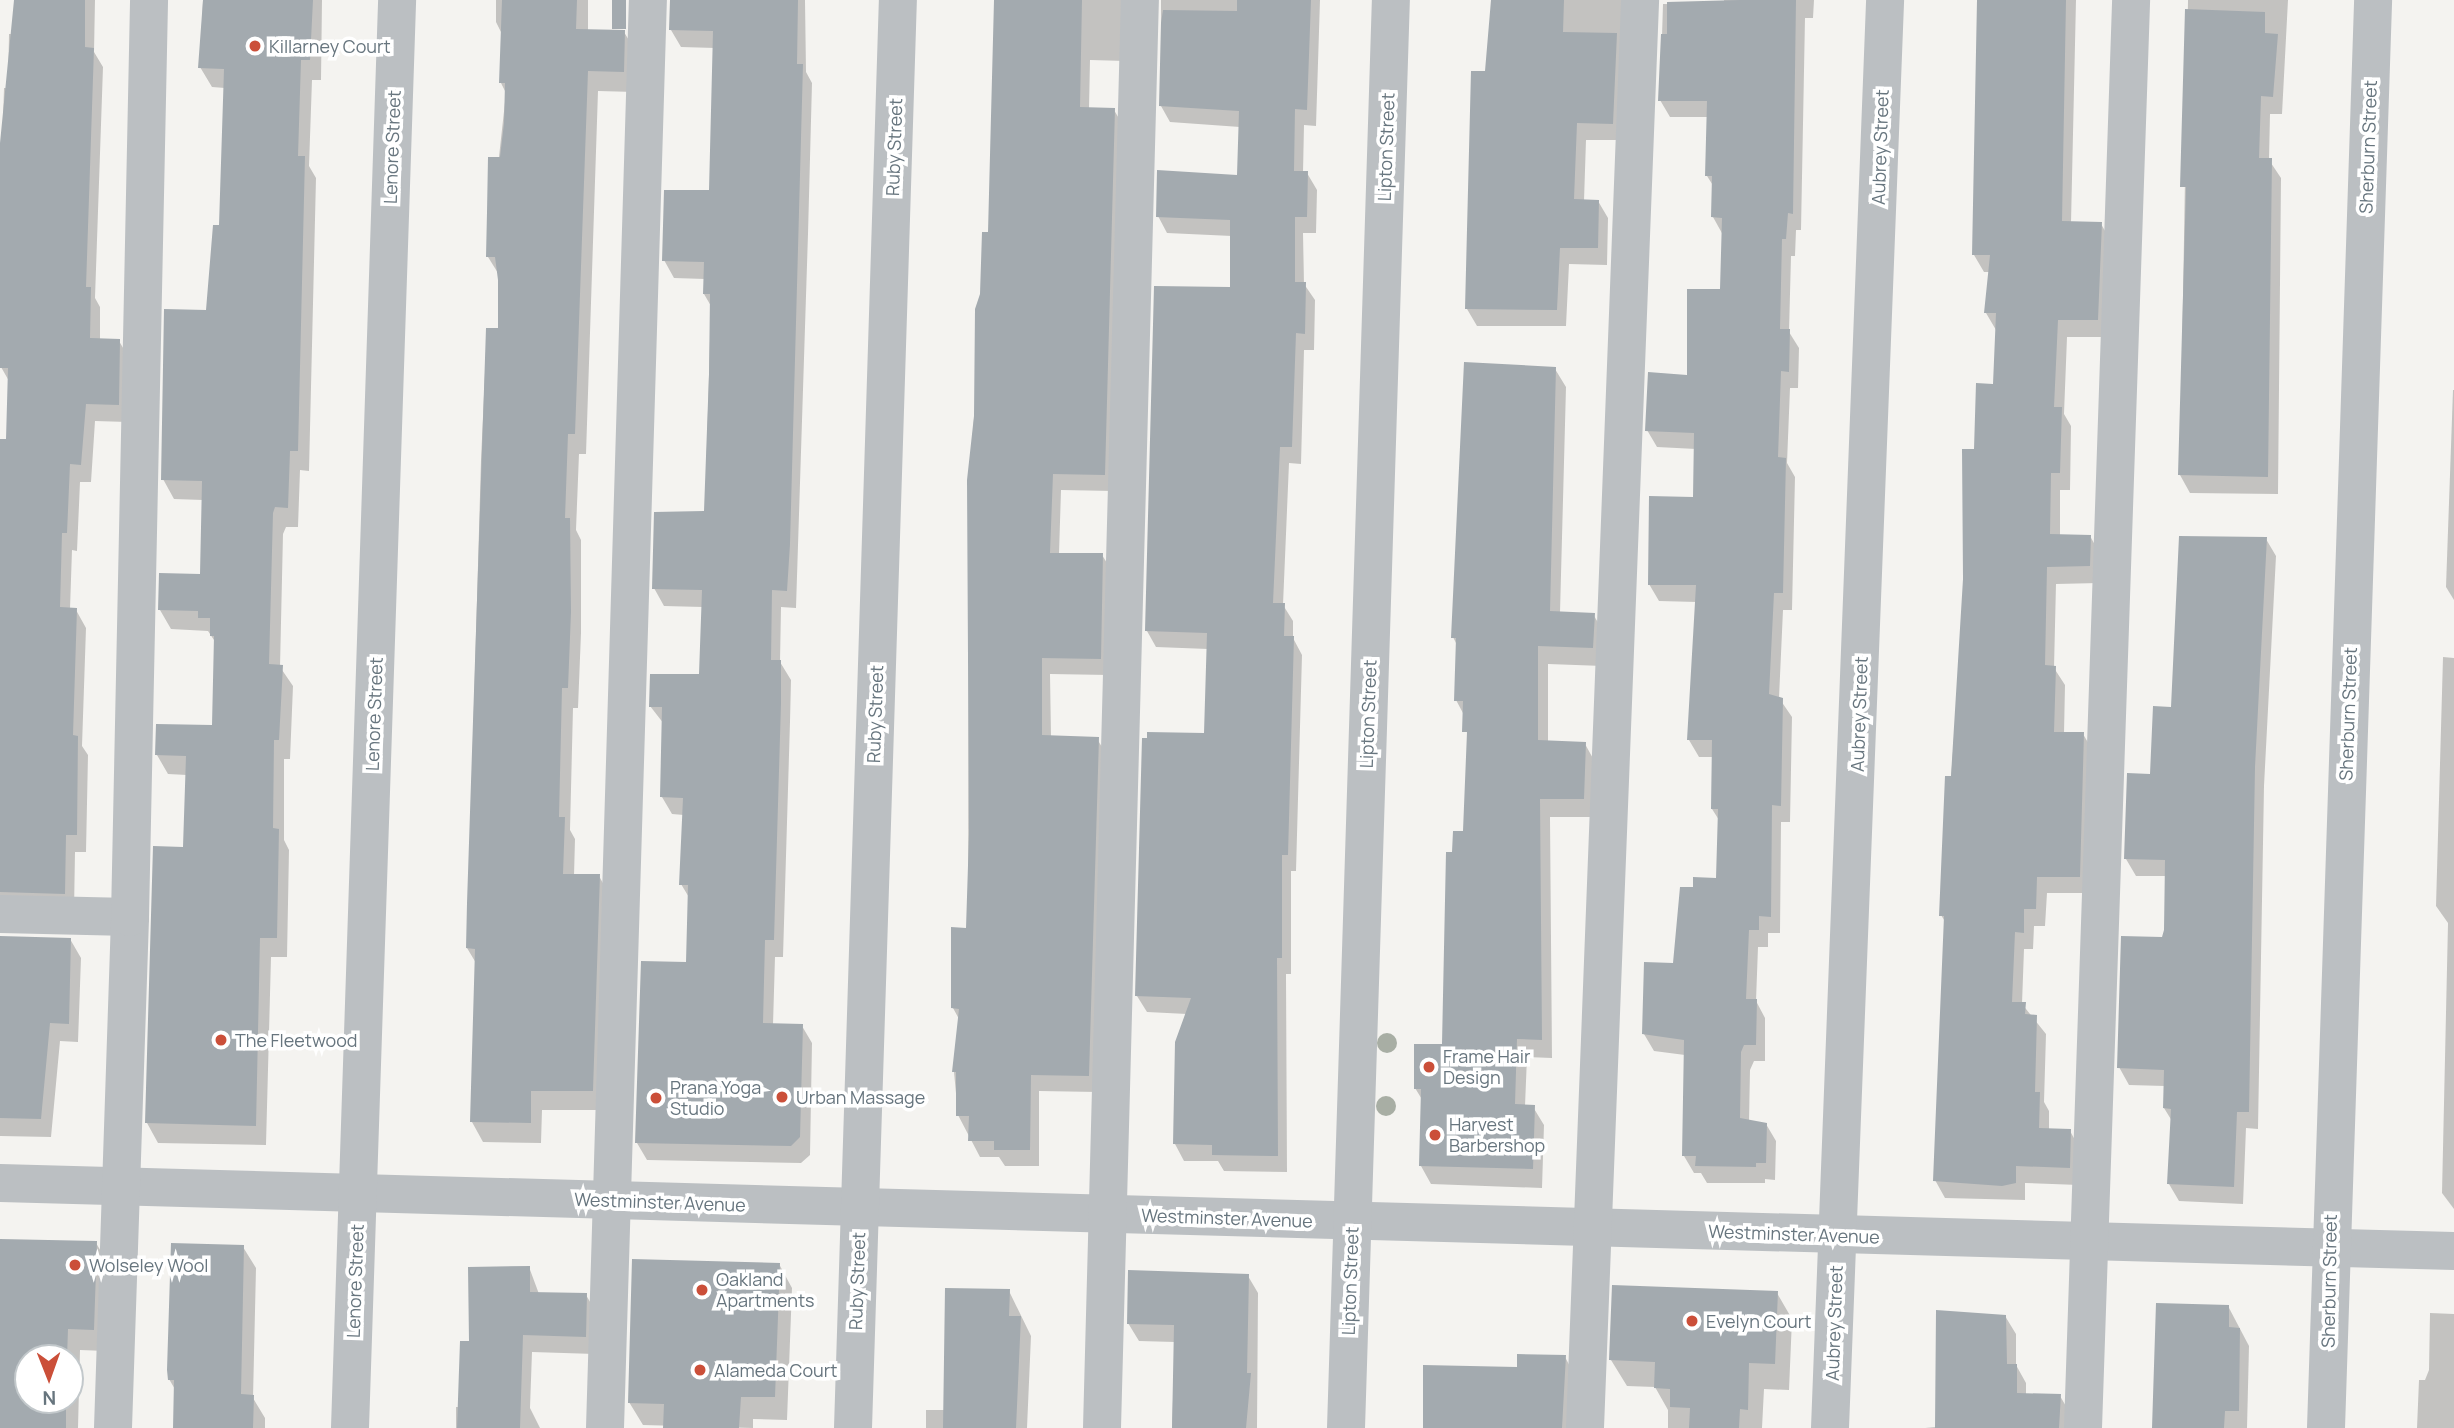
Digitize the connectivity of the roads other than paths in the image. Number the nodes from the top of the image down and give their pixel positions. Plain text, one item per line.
1 (149, 0) edge
2 (397, 0) edge
3 (648, 0) edge
4 (898, 0) edge
5 (1140, 0) edge
6 (1391, 0) edge
7 (1640, 0) edge
8 (1885, 0) edge
9 (2131, 0) edge
10 (2373, 0) edge
11 (0, 914) edge
12 (130, 917) junction
13 (0, 1183) edge
14 (123, 1186) junction
15 (358, 1193) junction
16 (612, 1200) junction
17 (859, 1208) junction
18 (1109, 1215) junction
19 (1352, 1222) junction
20 (1593, 1229) junction
21 (1838, 1237) junction
22 (2090, 1243) junction
23 (2330, 1249) junction
24 (2454, 1251) edge
25 (113, 1428) edge
26 (350, 1428) edge
27 (605, 1428) edge
28 (853, 1428) edge
29 (1102, 1428) edge
30 (1346, 1428) edge
31 (1585, 1428) edge
32 (1830, 1428) edge
33 (2083, 1428) edge
34 (2326, 1428) edge

1 - 12 street
2 - 15 street, Lenore Street
3 - 16 street
4 - 17 street, Ruby Street
5 - 18 street
6 - 19 street, Lipton Street
7 - 20 street
8 - 21 street, Aubrey Street
9 - 22 street
10 - 23 street, Sherburn Street
11 - 12 street
12 - 14 street
13 - 14 street, Westminster Avenue
14 - 15 street, Westminster Avenue
14 - 25 street
15 - 16 street, Westminster Avenue
15 - 26 street, Lenore Street
16 - 17 street, Westminster Avenue
16 - 27 street
17 - 18 street, Westminster Avenue
17 - 28 street, Ruby Street
18 - 19 street, Westminster Avenue
18 - 29 street
19 - 20 street, Westminster Avenue
19 - 30 street, Lipton Street
20 - 21 street, Westminster Avenue
20 - 31 street
21 - 22 street, Westminster Avenue
21 - 32 street, Aubrey Street
22 - 23 street, Westminster Avenue
22 - 33 street
23 - 24 street, Westminster Avenue
23 - 34 street, Sherburn Street

